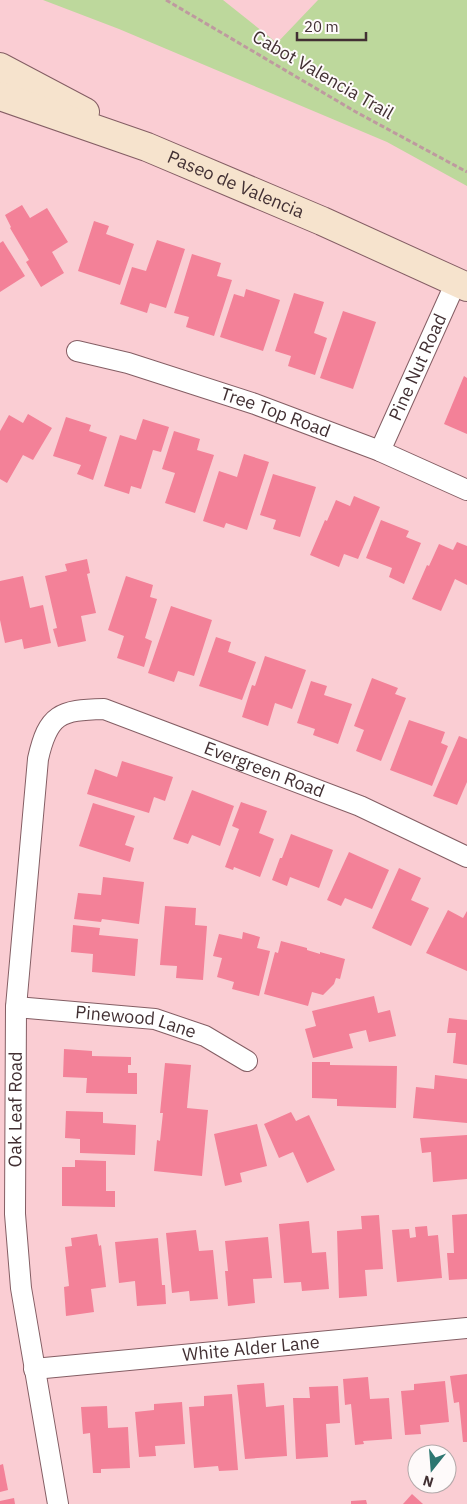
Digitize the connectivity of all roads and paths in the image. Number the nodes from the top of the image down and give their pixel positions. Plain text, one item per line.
1 (166, 0) edge
2 (0, 67) edge
3 (0, 96) edge
4 (147, 147) junction
5 (467, 172) edge
6 (461, 285) edge
7 (77, 351) dead end
8 (380, 451) junction
9 (467, 490) edge
10 (56, 718) joint
11 (467, 857) edge
12 (16, 1007) junction
13 (247, 1062) dead end
14 (467, 1328) edge
15 (34, 1369) junction
16 (58, 1504) edge

1 - 5 path, Cabot Valencia Trail
2 - 4 main road
3 - 4 main road, Paseo de Valencia
4 - 6 main road, Paseo de Valencia
6 - 8 street, Pine Nut Road
7 - 8 street, Tree Top Road
8 - 9 street, Tree Top Road
10 - 11 street, Evergreen Road
10 - 12 street, Oak Leaf Road
12 - 13 street, Pinewood Lane
12 - 15 street, Oak Leaf Road
14 - 15 street, White Alder Lane
15 - 16 street, Oak Leaf Road

